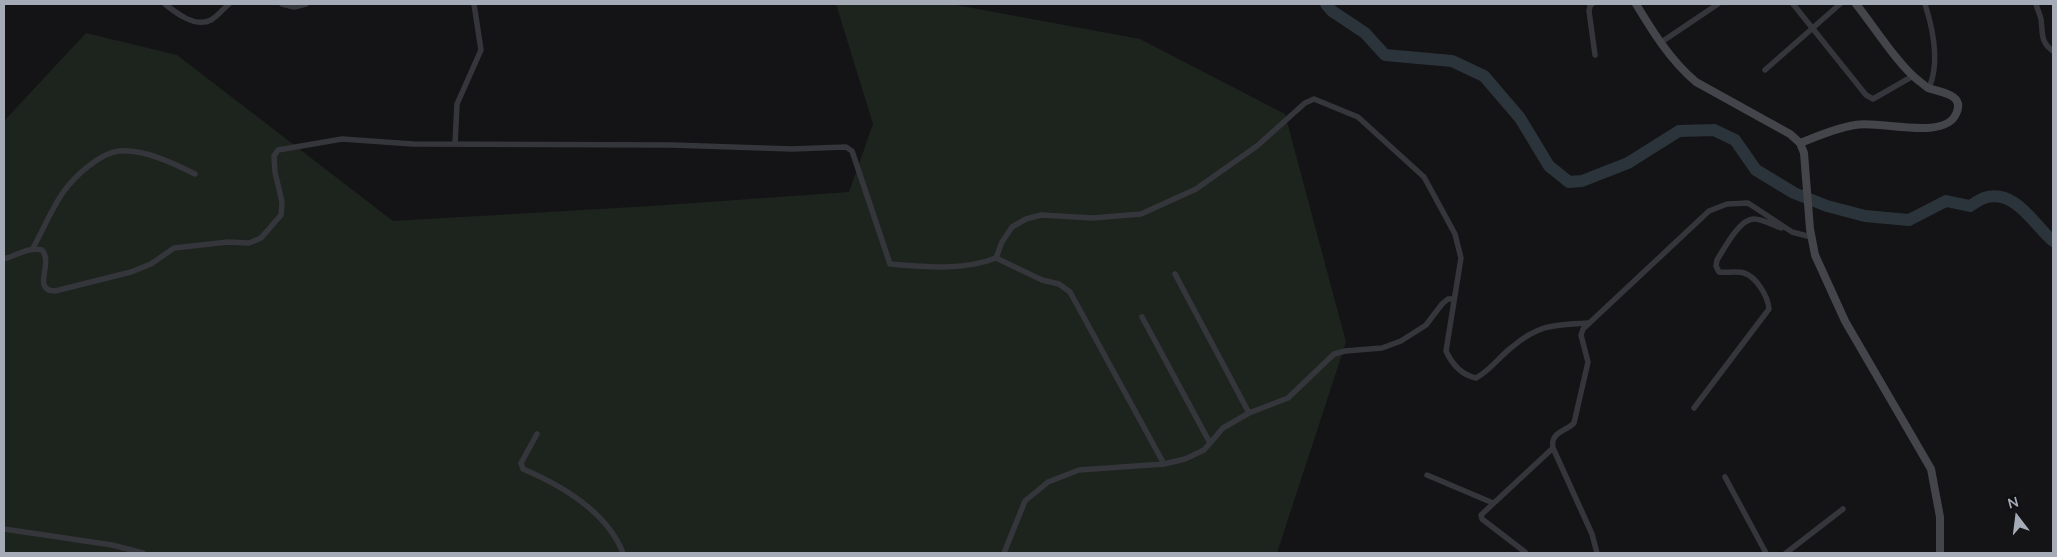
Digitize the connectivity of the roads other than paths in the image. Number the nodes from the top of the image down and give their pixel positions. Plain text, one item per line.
1 (165, 4) edge
2 (228, 4) edge
3 (282, 4) edge
4 (306, 4) edge
5 (474, 4) edge
6 (1592, 4) edge
7 (1636, 4) edge
8 (1717, 4) edge
9 (1793, 4) edge
10 (1840, 4) edge
11 (1856, 4) edge
12 (1925, 4) edge
13 (2036, 4) edge
14 (1812, 28) junction
15 (1660, 43) junction
16 (2053, 51) edge
17 (1595, 55) dead end
18 (1765, 70) dead end
19 (1913, 76) junction
20 (1929, 88) junction
21 (1800, 143) junction
22 (456, 144) junction
23 (195, 174) dead end
24 (1792, 232) junction
25 (1810, 233) junction
26 (33, 248) junction
27 (996, 258) junction
28 (4, 259) edge
29 (1175, 274) dead end
30 (1454, 298) junction
31 (1142, 317) dead end
32 (1588, 323) junction
33 (1694, 408) dead end
34 (1249, 413) junction
35 (537, 434) dead end
36 (1210, 443) junction
37 (1553, 448) junction
38 (1164, 464) junction
39 (1428, 475) dead end
40 (1725, 477) dead end
41 (1493, 503) junction
42 (1843, 509) dead end
43 (4, 529) edge
44 (1525, 552) dead end
45 (144, 553) edge
46 (623, 553) edge
47 (1004, 553) edge
48 (1597, 553) edge
49 (1766, 553) edge
50 (1786, 553) edge
51 (1940, 553) edge

1 - 2 street
3 - 4 street
5 - 22 street
6 - 17 street
7 - 15 main road
8 - 15 street
9 - 14 street
10 - 14 street
11 - 19 main road
12 - 20 street
13 - 16 street
14 - 18 street
14 - 19 street
15 - 21 main road
19 - 20 main road
20 - 21 main road
21 - 25 main road
22 - 26 street
22 - 27 street
23 - 26 street
24 - 25 street
24 - 32 street
24 - 33 street
25 - 51 main road
26 - 28 street
27 - 30 street
27 - 38 street
29 - 34 street
30 - 32 street
30 - 34 street
31 - 36 street
32 - 37 street
34 - 36 street
35 - 46 street
36 - 38 street
37 - 41 street
37 - 48 street
38 - 47 street
39 - 41 street
40 - 49 street
41 - 44 street
42 - 50 street
43 - 45 street

